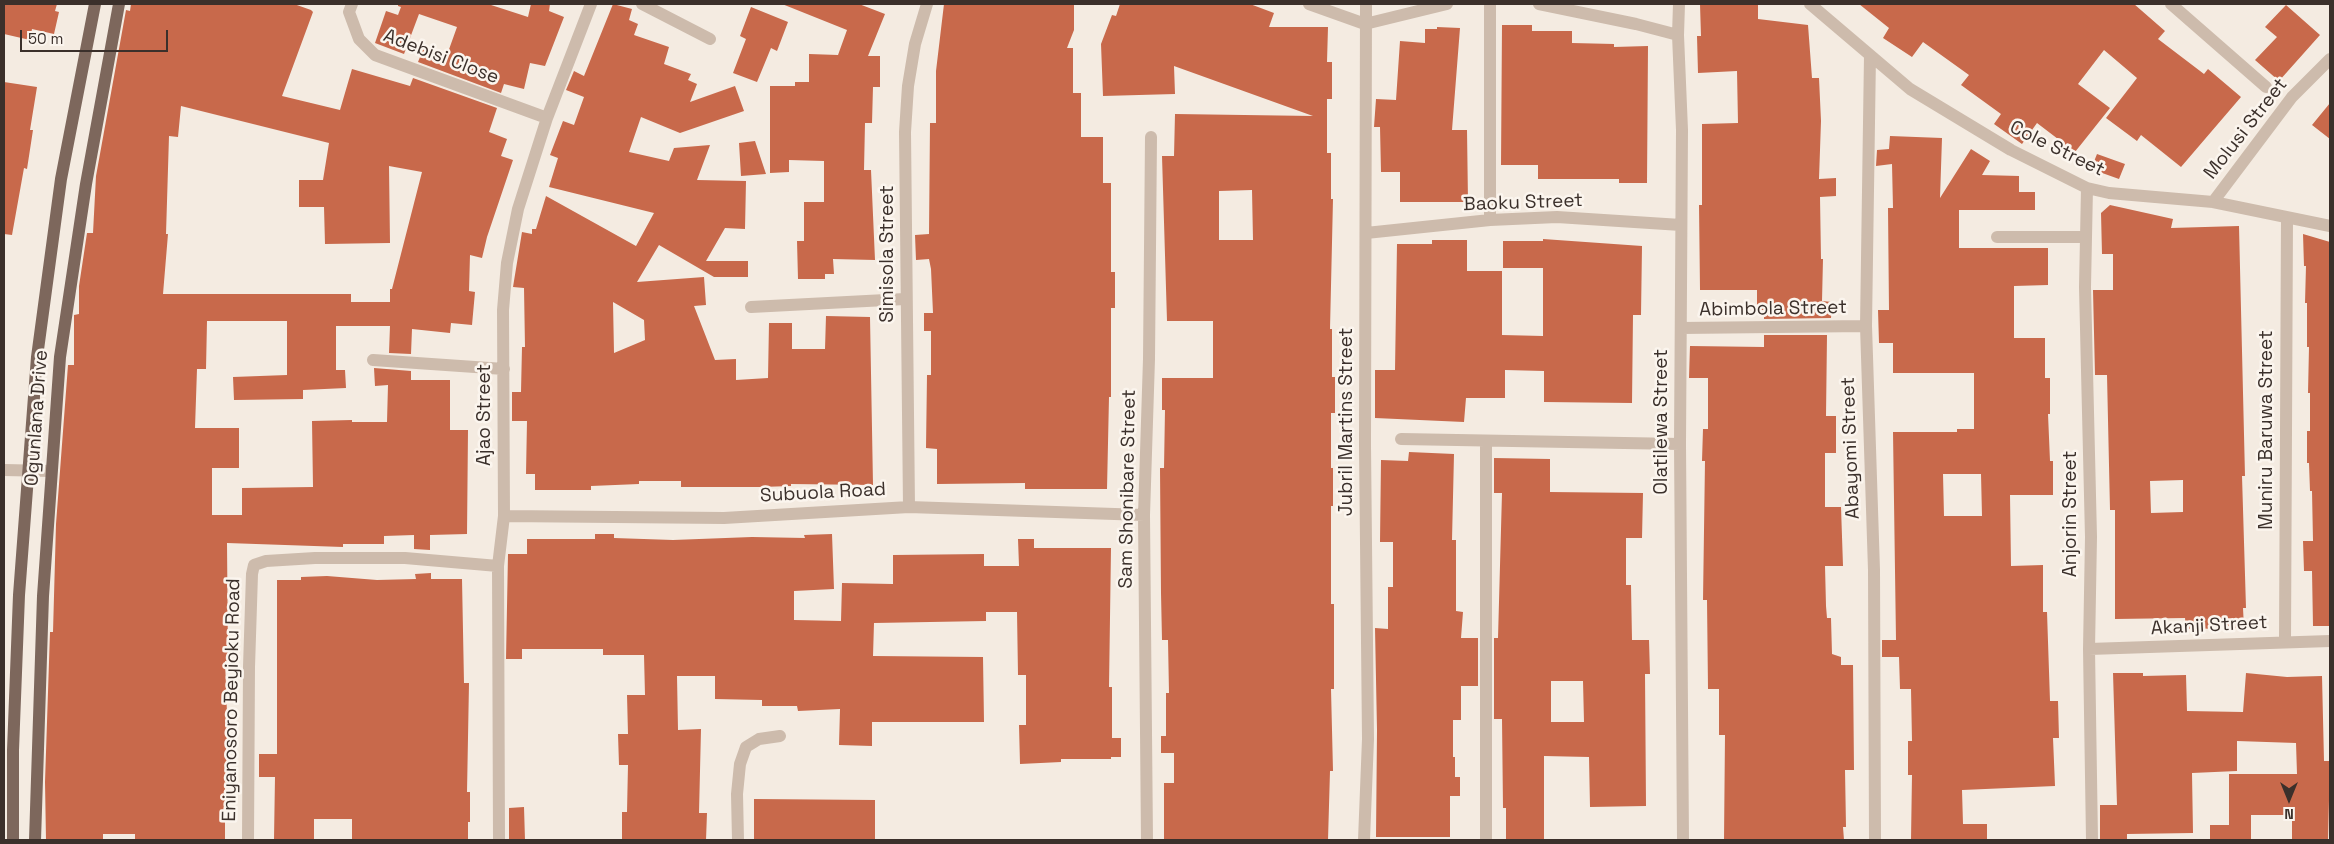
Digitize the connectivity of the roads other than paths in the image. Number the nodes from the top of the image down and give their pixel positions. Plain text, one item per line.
1 (95, 4) edge
2 (119, 4) edge
3 (352, 4) edge
4 (592, 4) edge
5 (642, 4) edge
6 (927, 4) edge
7 (1309, 4) edge
8 (1366, 4) edge
9 (1447, 4) edge
10 (1490, 4) edge
11 (1539, 4) edge
12 (1680, 4) edge
13 (1810, 4) edge
14 (2171, 4) edge
15 (1365, 24) junction
16 (1678, 35) junction
17 (710, 39) dead end
18 (1870, 55) junction
19 (2330, 59) edge
20 (2266, 87) dead end
21 (547, 118) junction
22 (1151, 137) dead end
23 (2087, 188) junction
24 (2213, 202) junction
25 (2287, 218) junction
26 (1490, 220) junction
27 (1681, 225) junction
28 (2330, 226) edge
29 (1366, 232) junction
30 (1997, 237) dead end
31 (2085, 237) junction
32 (906, 299) junction
33 (751, 307) dead end
34 (1866, 326) junction
35 (1681, 328) junction
36 (373, 360) dead end
37 (504, 368) junction
38 (1401, 439) dead end
39 (1486, 441) junction
40 (1680, 444) junction
41 (4, 470) edge
42 (28, 471) junction
43 (51, 471) junction
44 (909, 507) junction
45 (1144, 515) junction
46 (504, 516) junction
47 (498, 566) junction
48 (2330, 641) edge
49 (2285, 642) junction
50 (2089, 649) junction
51 (780, 736) dead end
52 (13, 840) edge
53 (35, 840) edge
54 (248, 840) edge
55 (499, 840) edge
56 (738, 840) edge
57 (1147, 840) edge
58 (1364, 840) edge
59 (1486, 840) edge
60 (1683, 840) edge
61 (1875, 840) edge
62 (2092, 840) edge

1 - 42 main road, Ogunlana Drive
2 - 43 main road, Ogunlana Drive
3 - 21 street, Adebisi Close
4 - 21 street, Ajao Street
5 - 17 street
6 - 32 street, Simisola Street
7 - 15 street
8 - 15 street, Jubril Martins Street
9 - 15 street
10 - 26 street
11 - 16 street
12 - 16 street, Olatilewa Street
13 - 18 street, Cole Street
14 - 20 street
15 - 29 street, Jubril Martins Street
16 - 27 street, Olatilewa Street
18 - 23 street, Cole Street
18 - 34 street, Abayomi Street
19 - 24 street, Molusi Street
21 - 37 street, Ajao Street
22 - 45 street, Sam Shonibare Street
23 - 24 street, Cole Street
23 - 31 street, Anjorin Street
24 - 25 street, Cole Street
25 - 28 street, Cole Street
25 - 49 street, Muniru Baruwa Street
26 - 27 street, Baoku Street
26 - 29 street, Baoku Street
27 - 35 street, Olatilewa Street
29 - 58 street, Jubril Martins Street
30 - 31 street
31 - 50 street, Anjorin Street
32 - 33 street
32 - 44 street, Simisola Street
34 - 35 street, Abimbola Street
34 - 61 street, Abayomi Street
35 - 40 street, Olatilewa Street
36 - 37 street
37 - 46 street, Ajao Street
38 - 39 street
39 - 40 street
39 - 59 street
40 - 60 street, Olatilewa Street
41 - 42 street
42 - 43 street
42 - 52 main road, Ogunlana Drive
43 - 53 main road, Ogunlana Drive
44 - 45 street, Subuola Road
44 - 46 street, Subuola Road
45 - 57 street, Sam Shonibare Street
46 - 47 street, Ajao Street
47 - 54 street, Eniyanosoro Beyioku Road
47 - 55 street, Ajao Street
48 - 49 street, Akanji Street
49 - 50 street, Akanji Street
50 - 62 street, Anjorin Street
51 - 56 street

